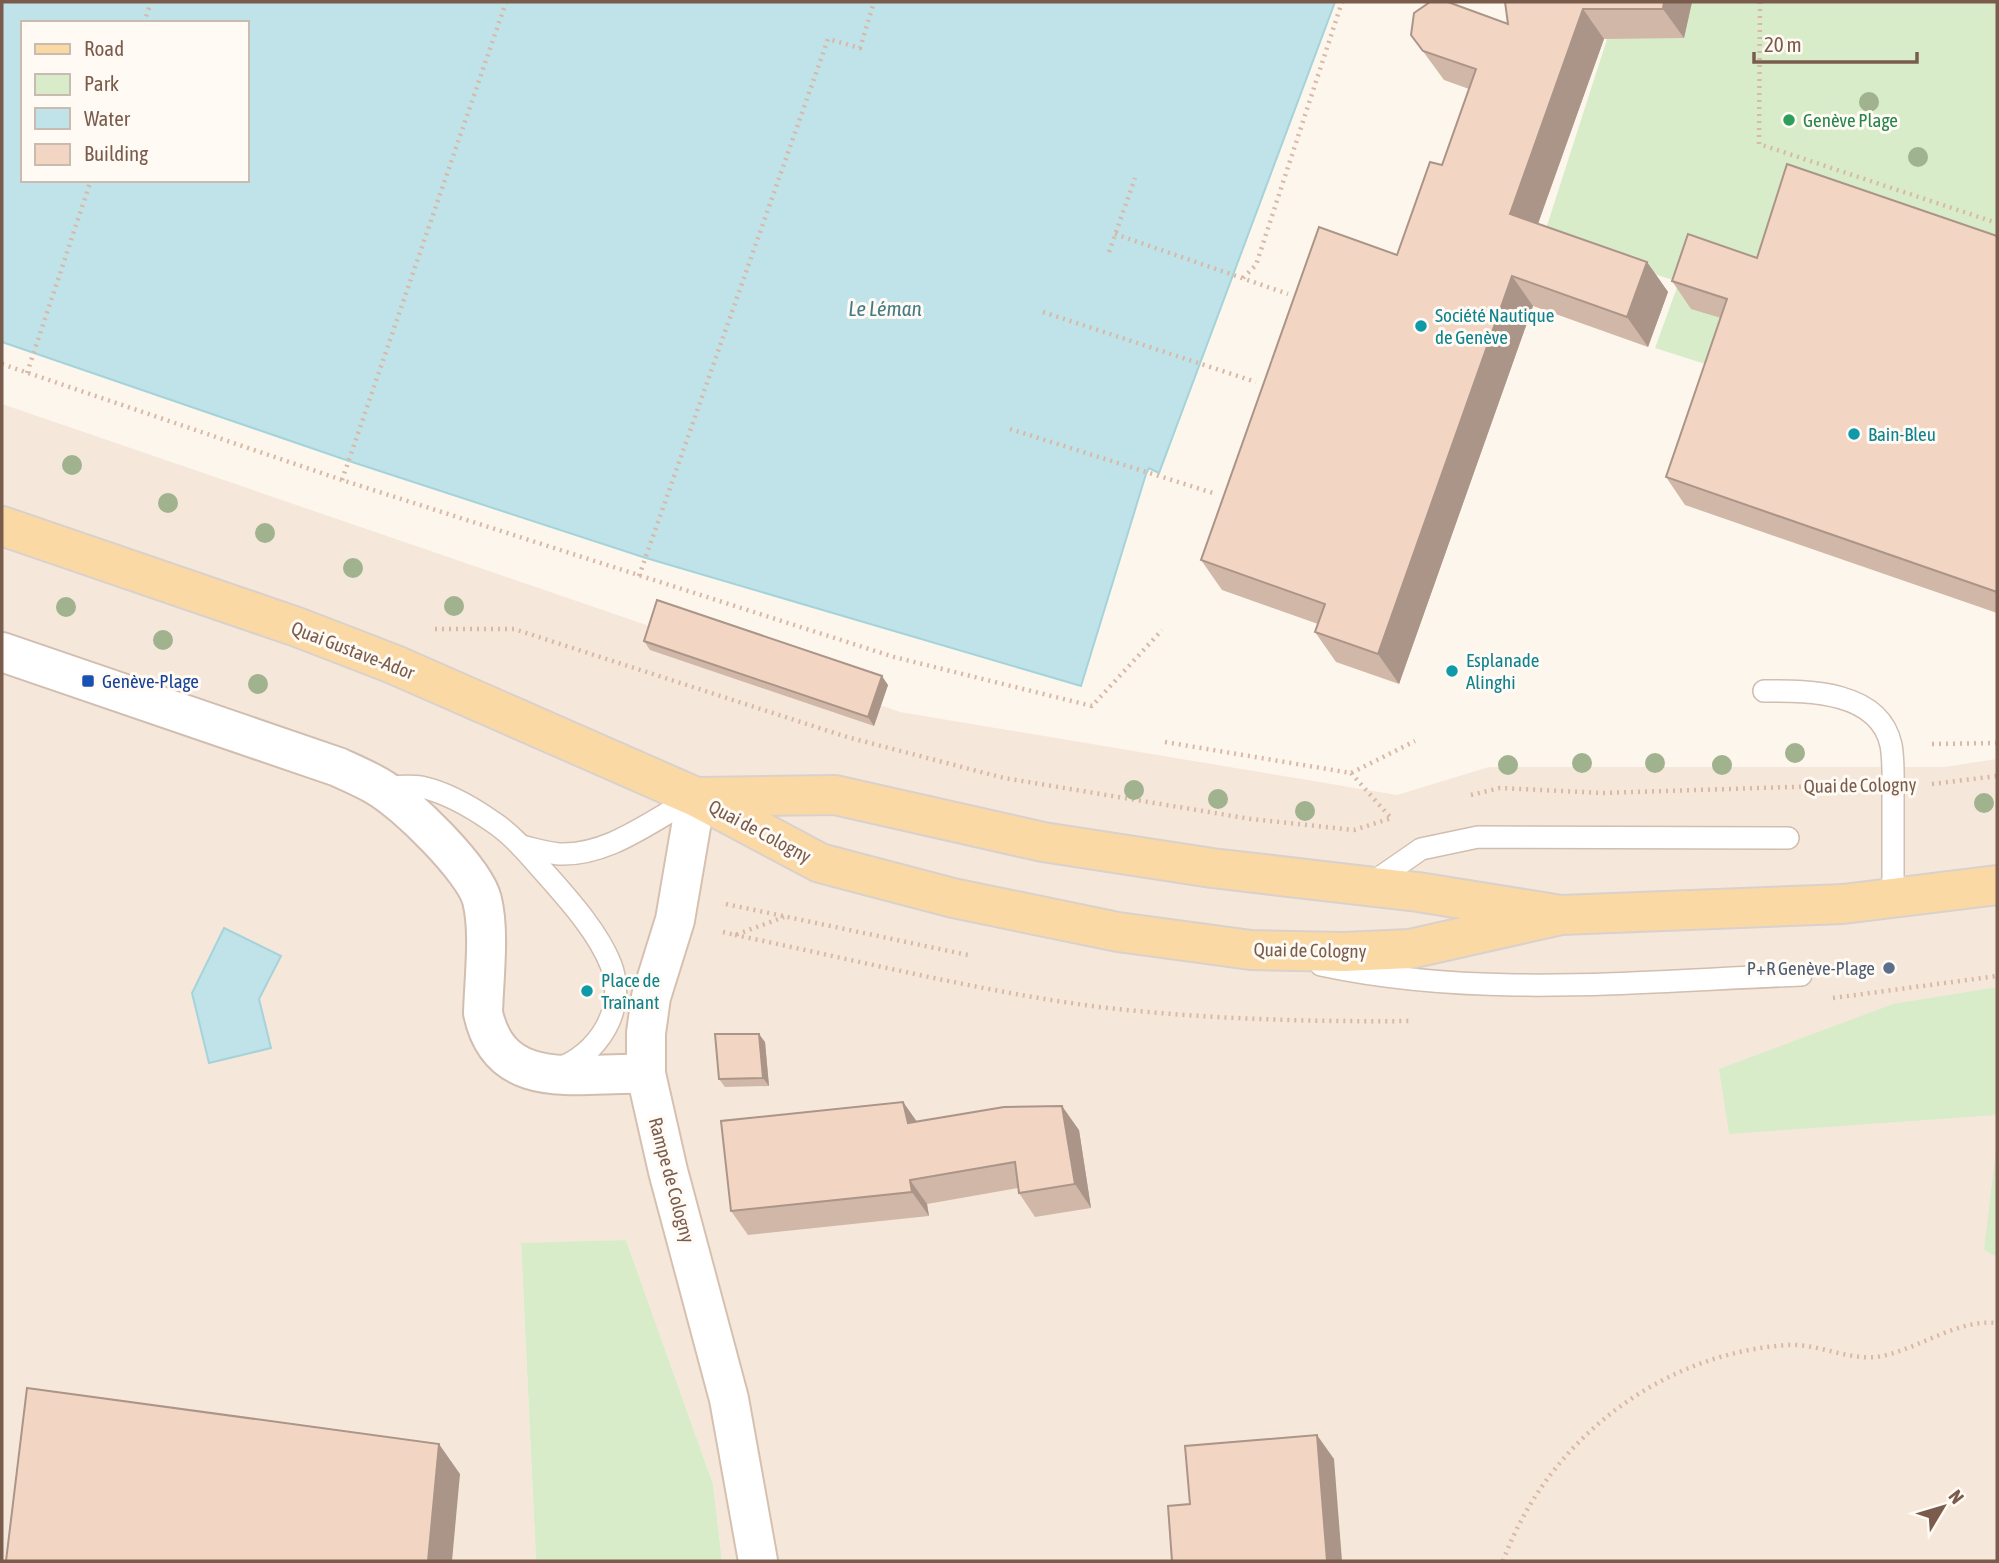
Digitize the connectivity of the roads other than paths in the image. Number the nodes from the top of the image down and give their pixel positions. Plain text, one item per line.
1 (2, 526) edge
2 (2, 652) edge
3 (1764, 691) dead end
4 (380, 787) junction
5 (696, 797) junction
6 (1788, 838) dead end
7 (521, 846) junction
8 (1369, 885) junction
9 (1997, 886) edge
10 (1893, 900) junction
11 (1561, 915) junction
12 (1251, 950) junction
13 (1801, 975) dead end
14 (540, 1074) junction
15 (646, 1074) junction
16 (758, 1561) edge

1 - 5 main road, Quai Gustave-Ador
2 - 4 street
3 - 10 lane
4 - 7 lane
4 - 14 street
5 - 7 lane
5 - 8 main road, Quai de Cologny
5 - 12 main road, Quai de Cologny
5 - 15 street, Rampe de Cologny
6 - 8 lane
7 - 14 lane
8 - 11 main road, Quai de Cologny
9 - 10 main road, Quai de Cologny
10 - 11 main road, Quai de Cologny
11 - 12 main road, Quai de Cologny
12 - 13 lane
14 - 15 street
15 - 16 street, Rampe de Cologny

